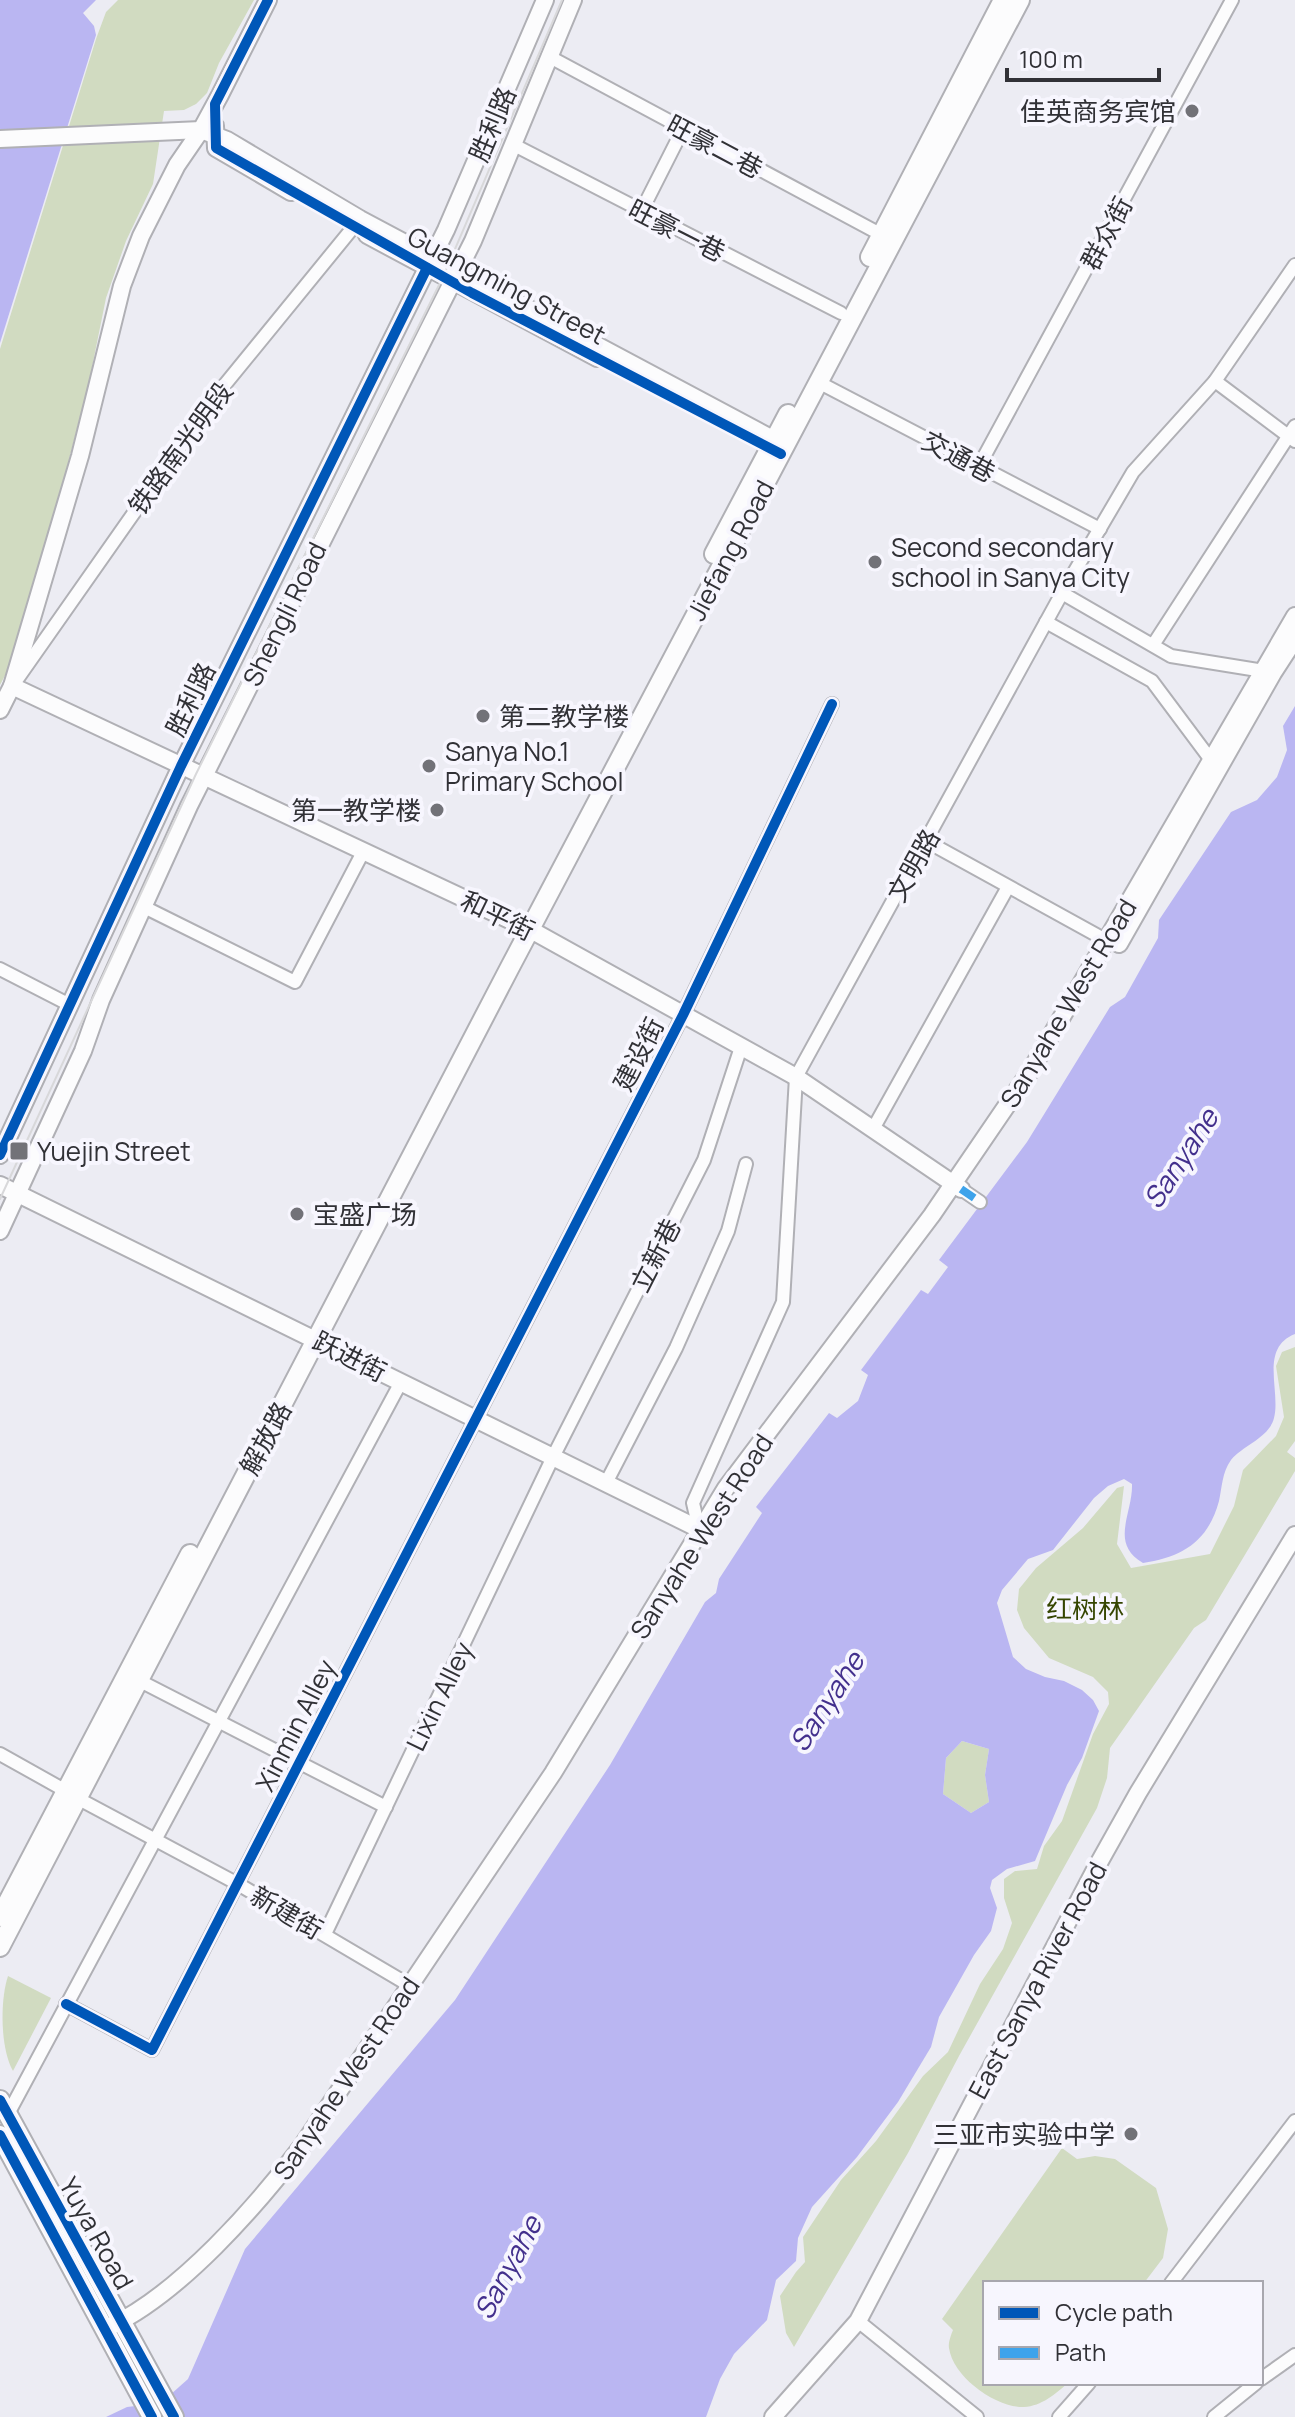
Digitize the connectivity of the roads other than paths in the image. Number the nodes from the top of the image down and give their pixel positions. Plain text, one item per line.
1 (268, 0) edge
2 (545, 0) edge
3 (573, 0) edge
4 (1003, 0) edge
5 (1020, 0) edge
6 (1232, 0) edge
7 (548, 56) junction
8 (683, 129) junction
9 (211, 138) junction
10 (0, 139) edge
11 (514, 145) junction
12 (641, 212) junction
13 (356, 223) junction
14 (882, 235) junction
15 (430, 263) junction
16 (1295, 265) edge
17 (455, 276) junction
18 (841, 313) junction
19 (1215, 381) junction
20 (818, 382) junction
21 (1293, 434) edge
22 (777, 447) junction
23 (979, 466) junction
24 (1100, 529) junction
25 (1062, 593) junction
26 (1295, 616) edge
27 (1046, 622) junction
28 (1295, 639) edge
29 (1153, 645) junction
30 (1267, 672) junction
31 (12, 686) junction
32 (832, 704) dead end
33 (0, 710) edge
34 (1214, 765) junction
35 (181, 766) junction
36 (204, 777) junction
37 (926, 841) junction
38 (363, 852) junction
39 (1008, 887) junction
40 (144, 907) junction
41 (526, 927) junction
42 (1112, 944) junction
43 (0, 969) edge
44 (70, 1005) junction
45 (683, 1015) junction
46 (741, 1047) junction
47 (796, 1077) junction
48 (873, 1129) junction
49 (0, 1155) edge
50 (746, 1164) dead end
51 (0, 1185) edge
52 (958, 1186) junction
53 (18, 1193) junction
54 (980, 1202) dead end
55 (0, 1231) edge
56 (312, 1336) junction
57 (401, 1382) junction
58 (477, 1420) junction
59 (553, 1457) junction
60 (606, 1483) junction
61 (699, 1529) junction
62 (1295, 1535) edge
63 (138, 1680) junction
64 (220, 1723) junction
65 (0, 1754) edge
66 (299, 1764) junction
67 (71, 1795) junction
68 (386, 1807) junction
69 (154, 1841) junction
70 (238, 1884) junction
71 (0, 1917) edge
72 (325, 1934) junction
73 (0, 1947) edge
74 (409, 1985) junction
75 (66, 2004) junction
76 (4, 2107) edge
77 (1293, 2126) edge
78 (0, 2135) edge
79 (1173, 2281) edge
80 (858, 2321) junction
81 (115, 2330) junction
82 (1295, 2355) edge
83 (1263, 2378) edge
84 (1087, 2385) edge
85 (1254, 2385) edge
86 (152, 2417) edge
87 (174, 2417) edge
88 (773, 2417) edge
89 (977, 2417) edge
90 (1059, 2417) edge
91 (1214, 2417) edge

1 - 9 main road
2 - 15 main road, 胜利路
3 - 7 main road, Shengli Road
4 - 14 main road, Jiefang Road
5 - 20 main road, Jiefang Road
6 - 23 street, 群众街
7 - 8 street, 旺豪二巷
7 - 11 main road, Shengli Road
8 - 12 street
8 - 14 street, 旺豪二巷
9 - 10 main road
9 - 13 main road, Guangming Street
9 - 31 main road
11 - 12 street, 旺豪一巷
11 - 17 main road, Shengli Road
12 - 18 street, 旺豪一巷
13 - 15 main road, Guangming Street
13 - 31 street, 铁路南光明段
14 - 18 main road, Jiefang Road
15 - 17 main road, Guangming Street
15 - 35 main road, 胜利路
16 - 19 street, 文明路
17 - 22 main road, Guangming Street
17 - 36 main road, Shengli Road
18 - 22 main road, Jiefang Road
19 - 21 street
19 - 24 street, 文明路
20 - 22 main road, Jiefang Road
20 - 23 street, 交通巷
21 - 29 street
22 - 41 main road, Jiefang Road
23 - 24 street, 交通巷
24 - 25 street, 文明路
25 - 27 street, 文明路
25 - 29 street
26 - 30 main road, Sanyahe West Road
27 - 34 street
27 - 37 street, 文明路
28 - 30 main road, Sanyahe West Road
29 - 30 street
30 - 34 main road, Sanyahe West Road
31 - 33 main road
31 - 35 main road, 和平街
32 - 45 street, 建设街
34 - 42 main road, Sanyahe West Road
35 - 36 main road, 和平街
35 - 44 main road, 胜利路
36 - 38 main road, 和平街
36 - 40 main road, Shengli Road
37 - 39 street
37 - 47 street, 文明路
38 - 40 street
38 - 41 main road, 和平街
39 - 42 street
39 - 48 street
40 - 53 main road, Shengli Road
41 - 45 main road, 和平街
41 - 56 main road, 解放路
42 - 52 main road, Sanyahe West Road
43 - 44 street
44 - 49 main road, 胜利路
45 - 46 main road, 和平街
45 - 58 street, 建设街
46 - 47 main road, 和平街
46 - 59 street, 立新巷
47 - 48 main road, 和平街
47 - 61 street, 文明路
48 - 52 main road, 和平街
50 - 60 street
51 - 53 main road, 跃进街
52 - 54 street
52 - 61 main road, Sanyahe West Road
52 - 81 main road, Sanyahe West Road
53 - 55 main road, Shengli Road
53 - 56 main road, 跃进街
56 - 57 main road, 跃进街
56 - 63 main road, 解放路
56 - 67 main road, 解放路
57 - 58 main road, 跃进街
57 - 64 street
58 - 59 main road, 跃进街
58 - 66 street, Xinmin Alley
59 - 60 main road, 跃进街
59 - 68 street, Lixin Alley
60 - 61 main road, 跃进街
61 - 74 main road, Sanyahe West Road
62 - 80 main road, East Sanya River Road
63 - 64 street
63 - 67 main road, 解放路
64 - 66 street
64 - 69 street
65 - 67 street, 新建街
66 - 68 street
66 - 70 street, Xinmin Alley
67 - 69 street, 新建街
67 - 71 main road, 解放路
67 - 73 main road, 解放路
68 - 72 street, Lixin Alley
69 - 70 street, 新建街
69 - 75 street
70 - 72 street, 新建街
70 - 75 street, Xinmin Alley
72 - 74 street, 新建街
74 - 81 main road, Sanyahe West Road
75 - 76 street
76 - 81 main road, Yuya Road
77 - 79 street
78 - 81 main road, Yuya Road
80 - 88 main road, East Sanya River Road
80 - 89 street
81 - 86 main road, Yuya Road
81 - 87 main road, Yuya Road
82 - 83 street
84 - 90 street
85 - 91 street

